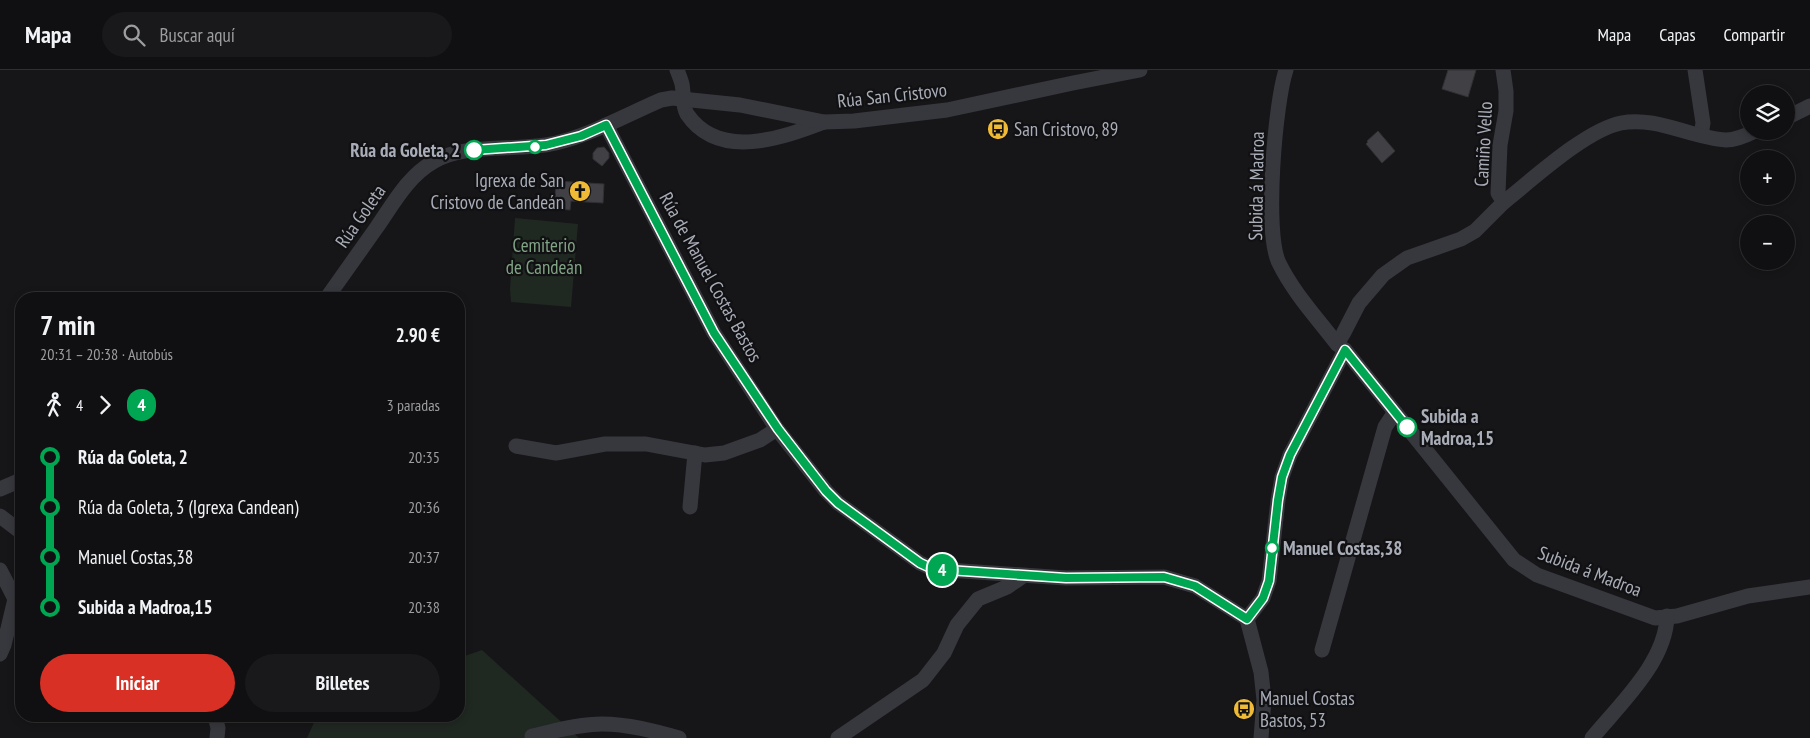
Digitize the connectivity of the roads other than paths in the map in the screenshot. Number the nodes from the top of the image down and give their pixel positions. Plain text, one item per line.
1 (678, 70) edge
2 (1140, 70) edge
3 (1286, 70) edge
4 (1503, 70) edge
5 (1695, 70) edge
6 (684, 99) junction
7 (1810, 106) edge
8 (1795, 114) edge
9 (824, 122) junction
10 (606, 125) junction
11 (1701, 135) junction
12 (1740, 136) edge
13 (1504, 202) junction
14 (331, 292) edge
15 (1341, 347) junction
16 (1395, 412) junction
17 (778, 429) junction
18 (516, 446) dead end
19 (695, 453) junction
20 (15, 483) edge
21 (0, 489) edge
22 (690, 507) dead end
23 (0, 516) edge
24 (15, 527) edge
25 (0, 571) edge
26 (1023, 576) junction
27 (1810, 587) edge
28 (1667, 616) junction
29 (1247, 619) junction
30 (1322, 650) dead end
31 (0, 654) edge
32 (217, 722) edge
33 (1599, 735) edge
34 (532, 736) dead end
35 (217, 738) edge
36 (679, 738) edge
37 (838, 738) edge
38 (1261, 738) edge

1 - 6 street
2 - 9 street, Rúa San Cristovo
3 - 15 street, Subida á Madroa
4 - 13 street, Camiño Vello
5 - 11 street
6 - 9 street, Rúa San Cristovo
6 - 9 street, Rúa San Cristovo
6 - 10 street, Rúa San Cristovo
7 - 8 street
10 - 14 street, Rúa Goleta
10 - 17 street, Rúa de Manuel Costas Bastos
11 - 12 street
11 - 13 street
13 - 15 street, Camiño Vello
15 - 16 street, Subida á Madroa
15 - 29 street
16 - 28 street, Subida á Madroa
16 - 30 street
17 - 19 street
17 - 26 street, Rúa de Manuel Costas Bastos
18 - 19 street
19 - 22 street
20 - 21 street
23 - 24 street
25 - 31 street
26 - 29 street, Rúa de Manuel Costas Bastos
26 - 37 street
27 - 28 street, Subida á Madroa
28 - 33 street
29 - 38 street
32 - 35 street
34 - 36 street

